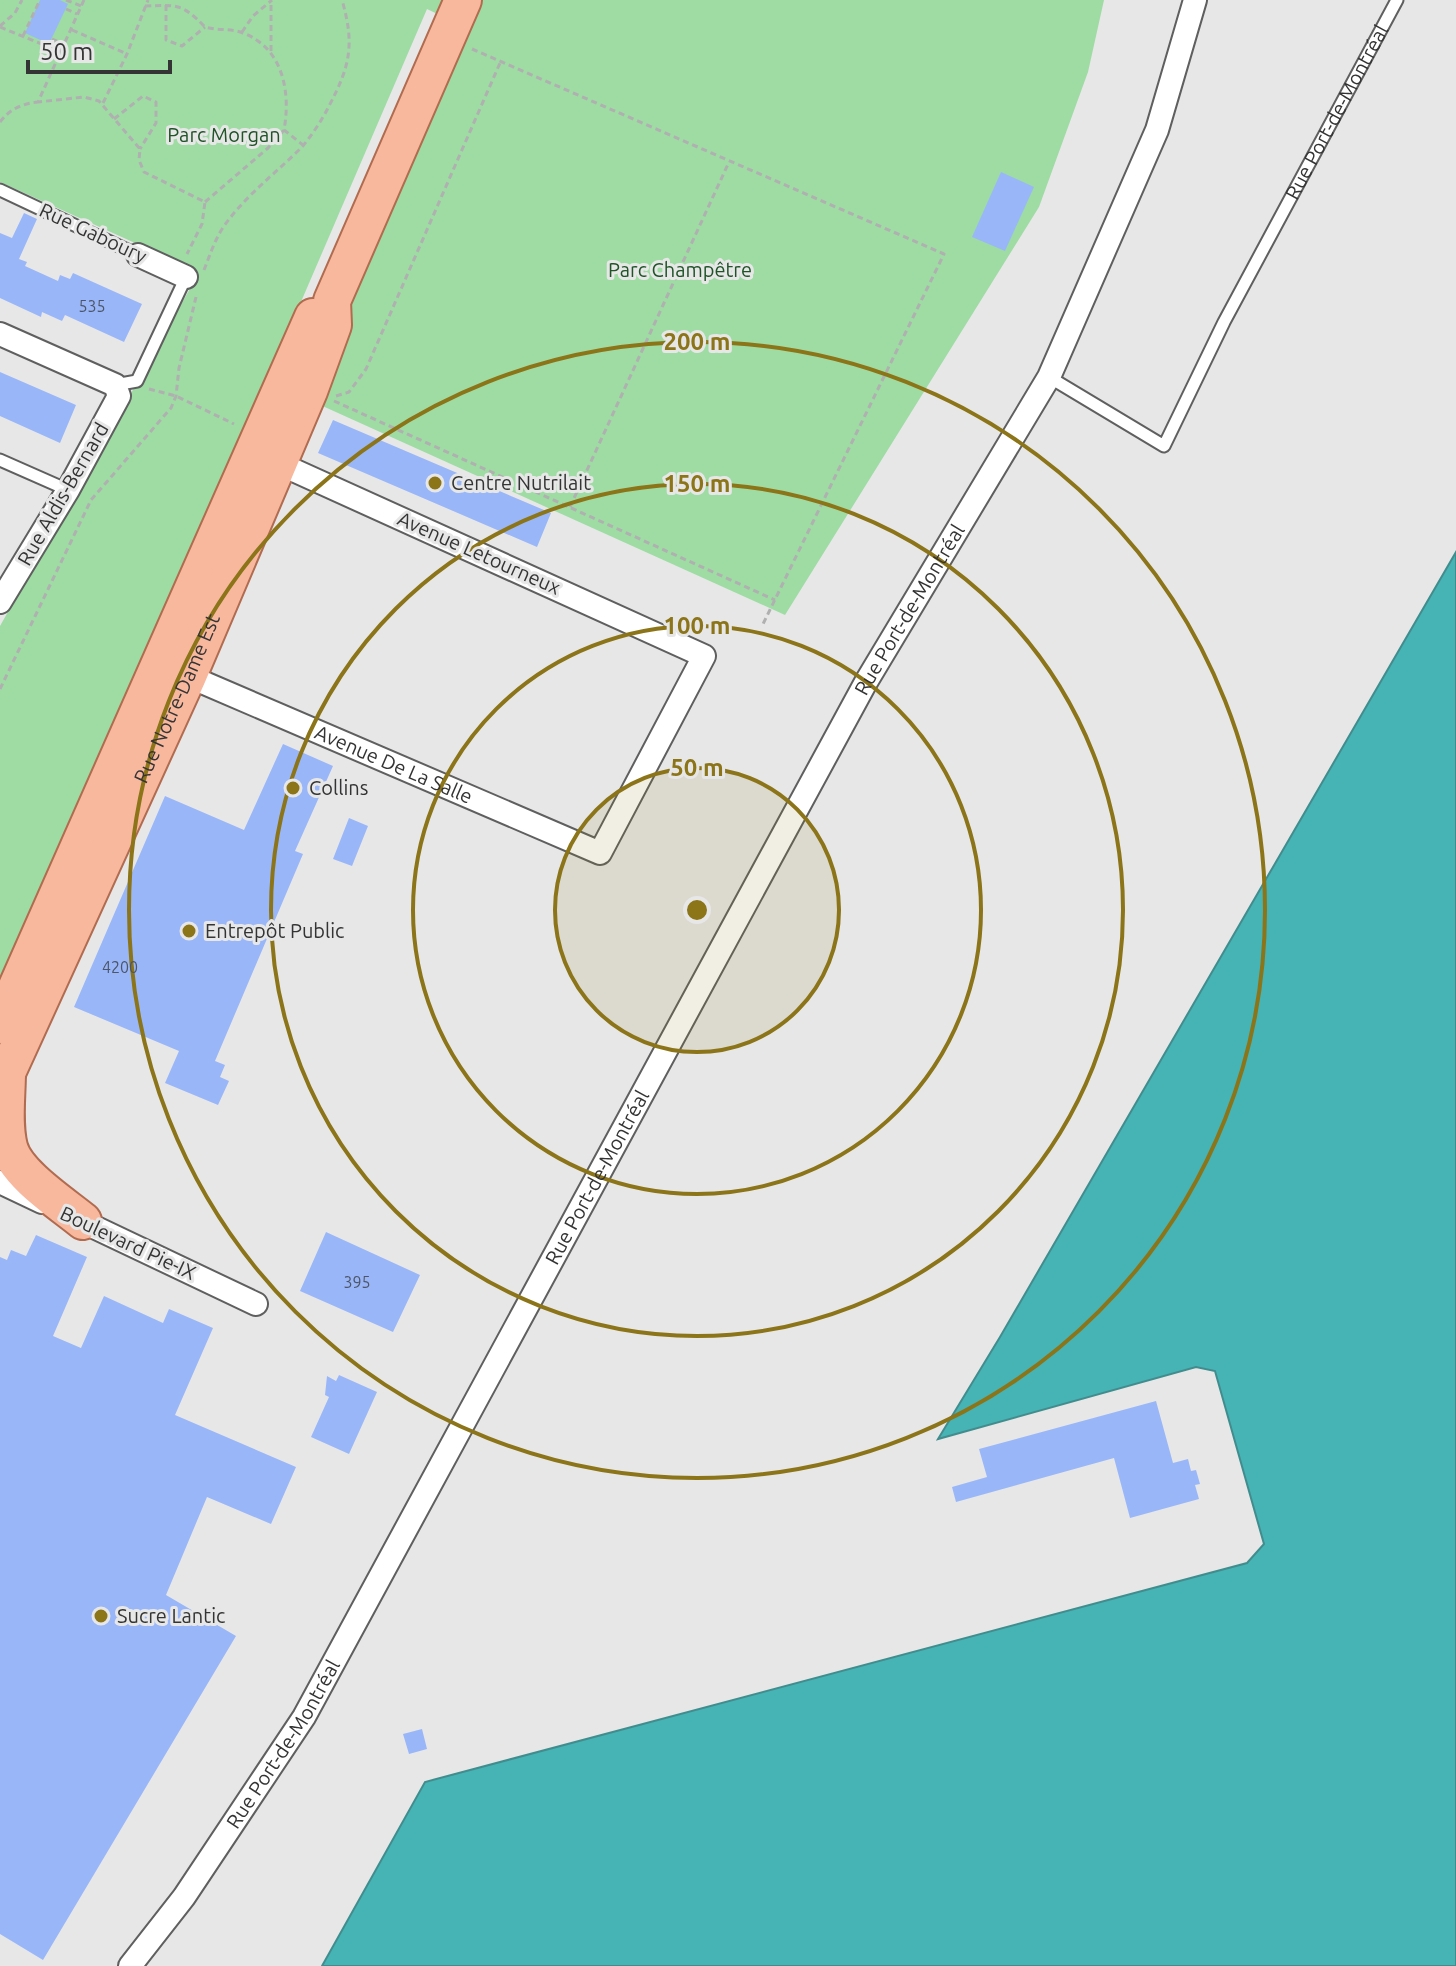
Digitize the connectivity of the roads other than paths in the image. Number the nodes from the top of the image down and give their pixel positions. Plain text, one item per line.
1 (463, 0) edge
2 (1195, 0) edge
3 (1397, 0) edge
4 (0, 190) edge
5 (138, 255) joint
6 (192, 275) joint
7 (0, 334) edge
8 (1049, 377) junction
9 (115, 385) junction
10 (257, 447) junction
11 (0, 460) edge
12 (68, 490) junction
13 (0, 601) edge
14 (188, 676) junction
15 (600, 853) joint
16 (0, 1025) edge
17 (4, 1080) edge
18 (0, 1182) edge
19 (83, 1221) junction
20 (256, 1304) dead end
21 (130, 1966) edge

1 - 10 main road, Rue Notre-Dame Est
2 - 8 street, Rue Port-de-Montréal
3 - 8 lane, Rue Port-de-Montréal
4 - 5 lane, Rue Gaboury
5 - 6 street, Rue Gaboury
6 - 9 lane
7 - 9 street
8 - 21 street, Rue Port-de-Montréal
9 - 12 street, Rue Aldis-Bernard
10 - 14 main road, Rue Notre-Dame Est
10 - 15 street, Avenue Letourneux
10 - 16 main road, Rue Notre-Dame Est
11 - 12 lane
12 - 13 street, Rue Aldis-Bernard
14 - 15 street, Avenue De La Salle
14 - 17 main road, Rue Notre-Dame Est
17 - 19 main road
18 - 19 street, Boulevard Pie-IX
19 - 20 street, Boulevard Pie-IX

